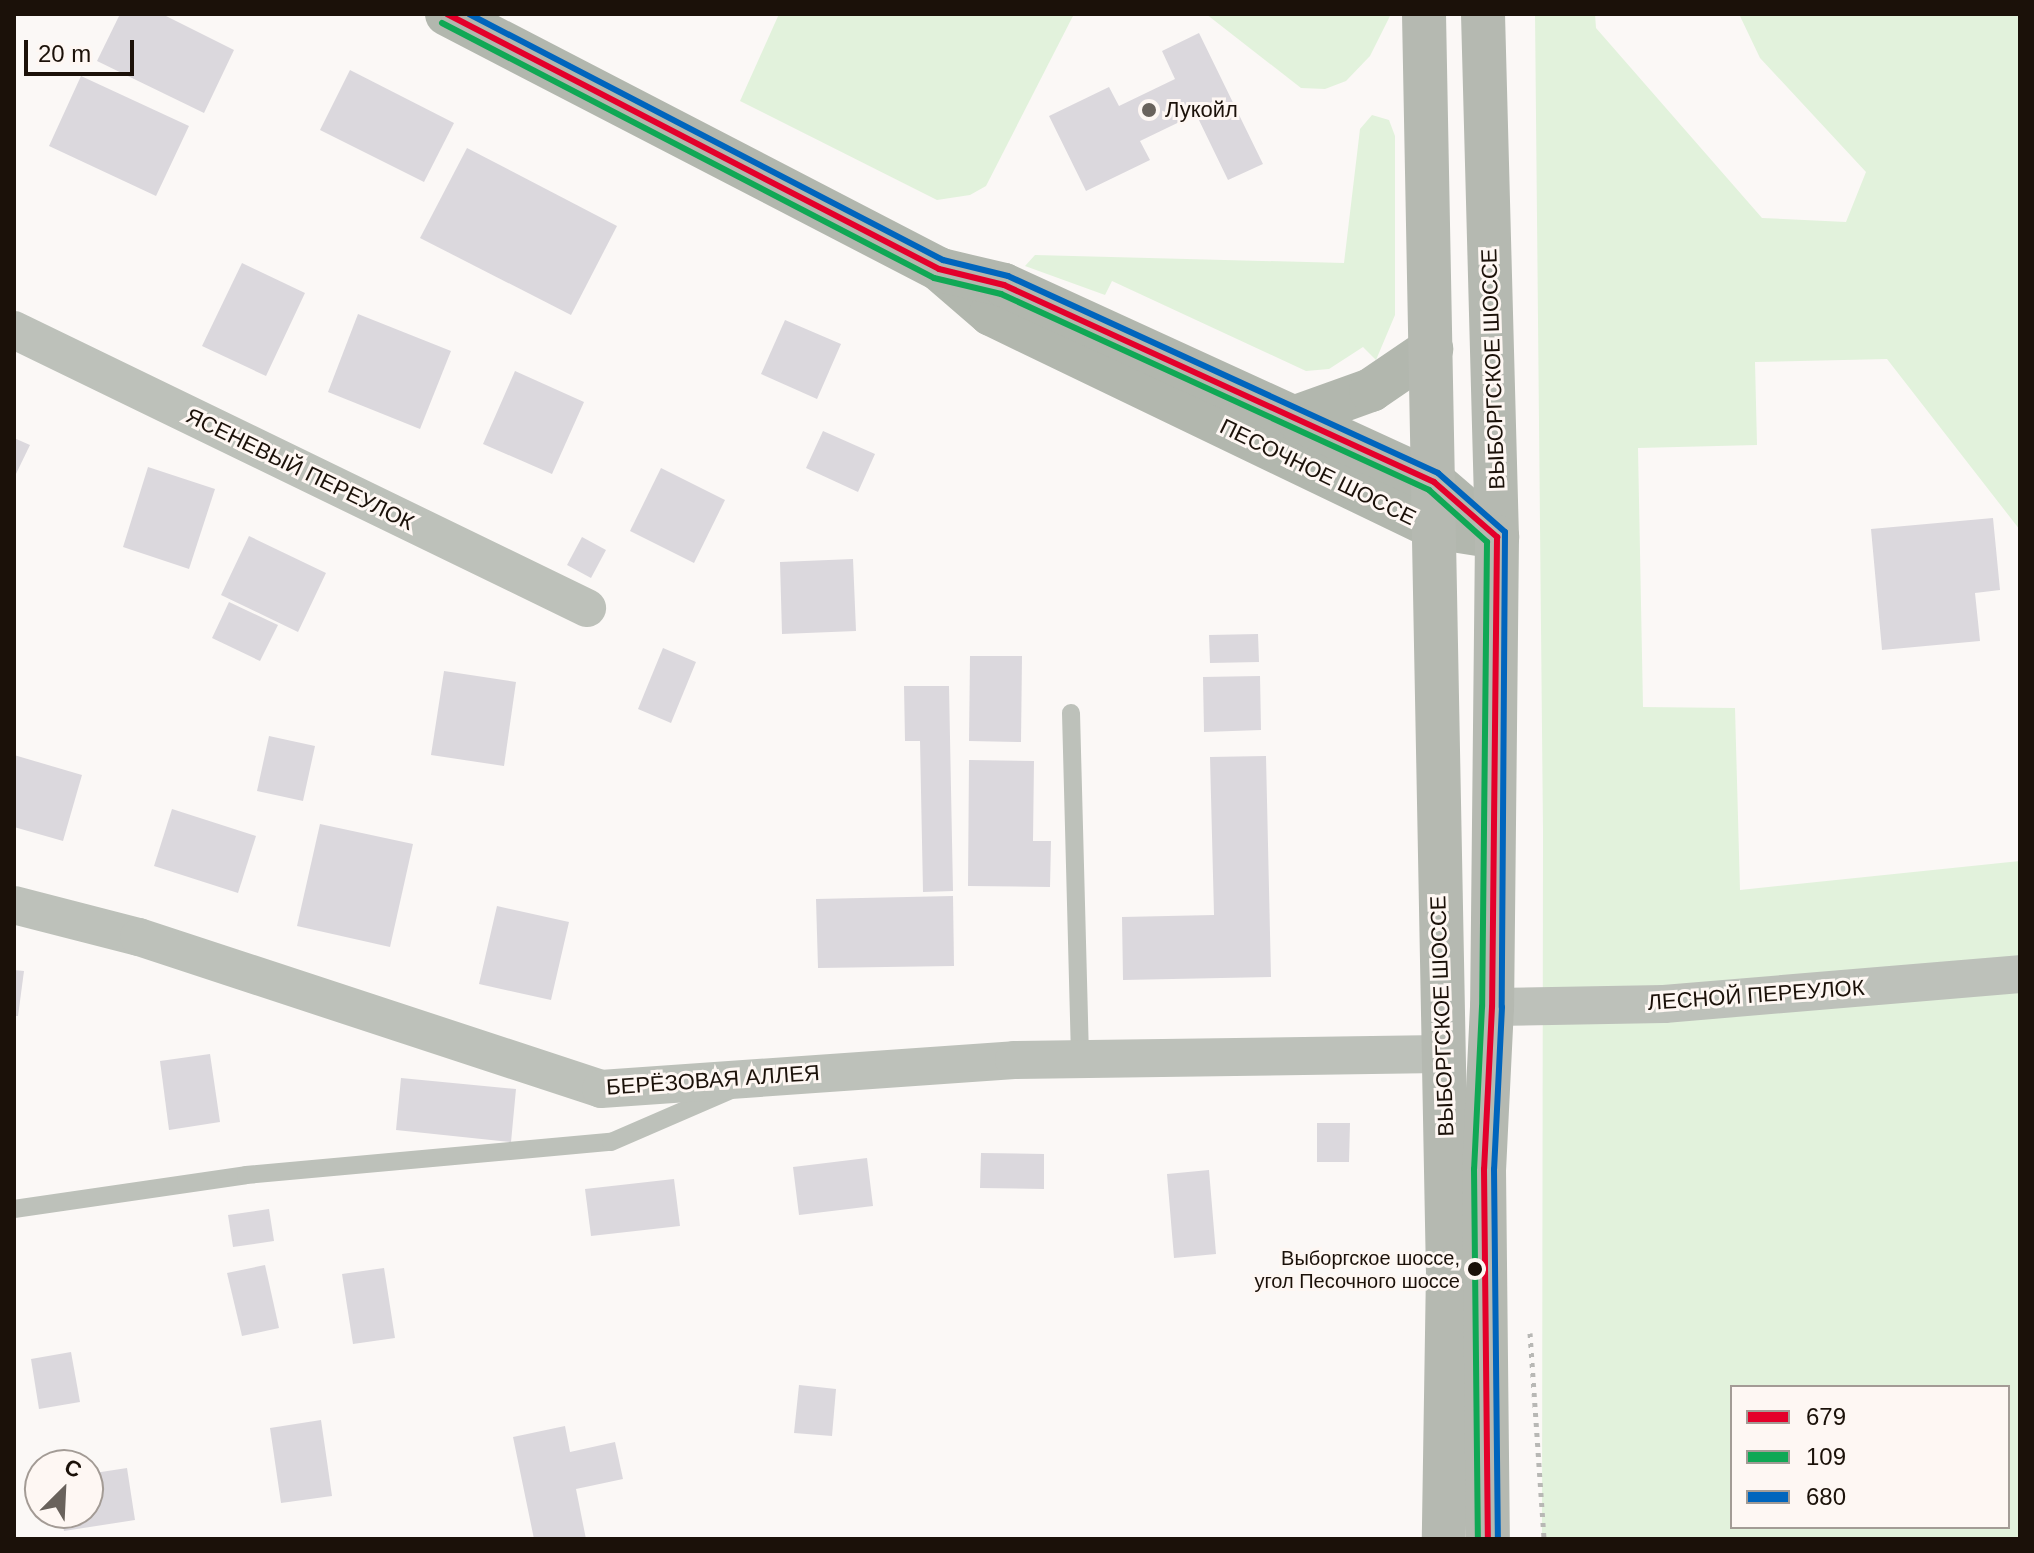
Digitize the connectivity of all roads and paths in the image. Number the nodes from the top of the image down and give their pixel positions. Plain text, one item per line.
1 (447, 14) edge
2 (1424, 14) edge
3 (1483, 14) edge
4 (939, 269) junction
5 (14, 330) edge
6 (1431, 349) junction
7 (1296, 417) junction
8 (1434, 482) junction
9 (1434, 527) junction
10 (1497, 537) junction
11 (587, 608) dead end
12 (1071, 713) dead end
13 (14, 905) edge
14 (2020, 974) edge
15 (1492, 1007) junction
16 (1440, 1054) junction
17 (1080, 1059) junction
18 (761, 1078) junction
19 (14, 1209) edge
20 (1529, 1323) dead end
21 (1444, 1539) edge
22 (1488, 1539) edge
23 (1544, 1539) edge

1 - 4 main road, ПЕСОЧНОЕ ШОССЕ
2 - 6 main road, ВЫБОРГСКОЕ ШОССЕ
3 - 10 main road, ВЫБОРГСКОЕ ШОССЕ
4 - 7 main road, ПЕСОЧНОЕ ШОССЕ
4 - 9 main road, ПЕСОЧНОЕ ШОССЕ
5 - 11 street, ЯСЕНЕВЫЙ ПЕРЕУЛОК
6 - 7 main road
6 - 8 main road, ВЫБОРГСКОЕ ШОССЕ
7 - 8 main road, ПЕСОЧНОЕ ШОССЕ
8 - 9 main road, ВЫБОРГСКОЕ ШОССЕ
8 - 10 main road, ПЕСОЧНОЕ ШОССЕ
9 - 10 main road, ПЕСОЧНОЕ ШОССЕ
9 - 16 main road, ВЫБОРГСКОЕ ШОССЕ
10 - 15 main road, ВЫБОРГСКОЕ ШОССЕ
12 - 17 lane
13 - 18 street, БЕРЁЗОВАЯ АЛЛЕЯ
14 - 15 street, ЛЕСНОЙ ПЕРЕУЛОК
15 - 22 main road, ВЫБОРГСКОЕ ШОССЕ
16 - 17 street, БЕРЁЗОВАЯ АЛЛЕЯ
16 - 21 main road, ВЫБОРГСКОЕ ШОССЕ
17 - 18 street, БЕРЁЗОВАЯ АЛЛЕЯ
18 - 19 lane
20 - 23 path

